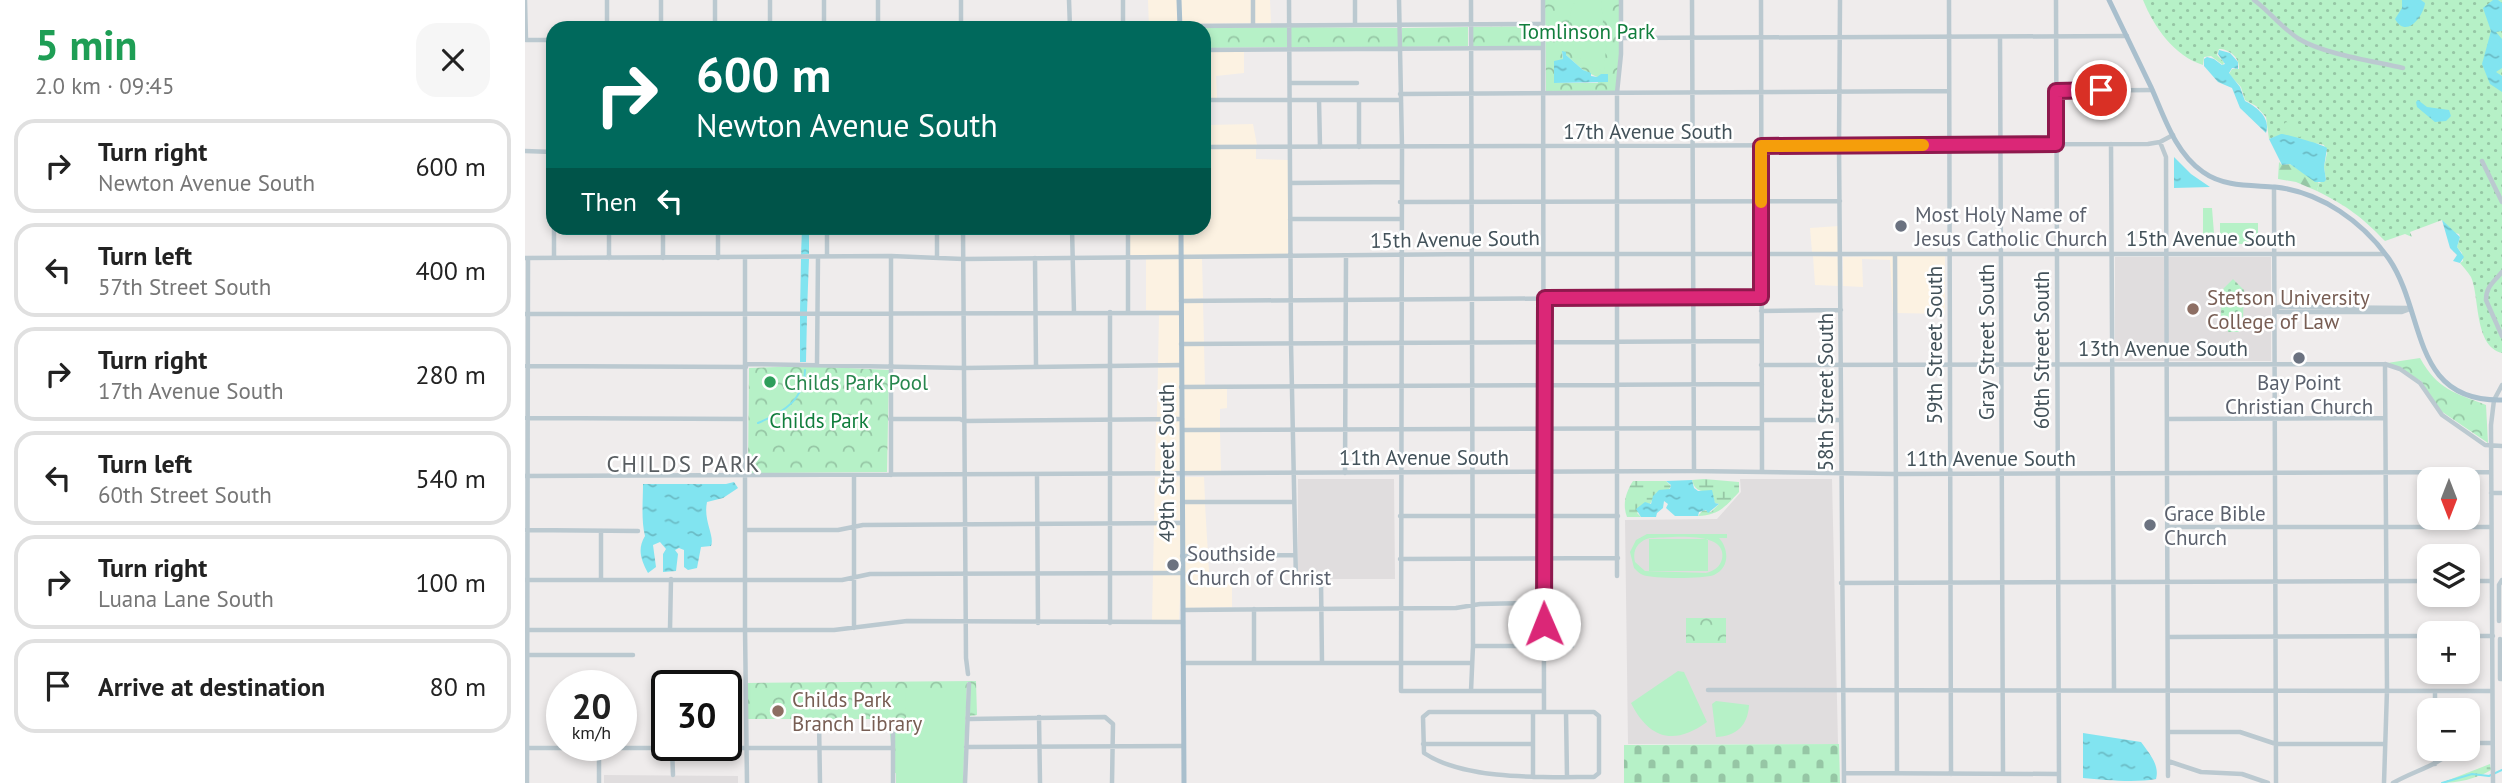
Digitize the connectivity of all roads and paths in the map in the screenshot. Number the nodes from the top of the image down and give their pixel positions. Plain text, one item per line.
1 (525, 0) edge
2 (607, 0) edge
3 (661, 0) edge
4 (715, 0) edge
5 (770, 0) edge
6 (824, 0) edge
7 (878, 0) edge
8 (961, 0) edge
9 (1069, 0) edge
10 (1123, 0) edge
11 (1179, 0) edge
12 (1253, 0) edge
13 (1289, 0) edge
14 (1355, 0) edge
15 (1399, 0) edge
16 (1471, 0) edge
17 (1543, 0) edge
18 (1621, 0) edge
19 (1692, 0) edge
20 (1761, 0) edge
21 (1840, 0) edge
22 (1949, 0) edge
23 (2056, 0) edge
24 (2109, 0) edge
25 (2254, 0) edge
26 (607, 21) edge
27 (661, 21) edge
28 (715, 21) edge
29 (770, 21) edge
30 (824, 21) edge
31 (878, 21) edge
32 (961, 21) edge
33 (1070, 21) edge
34 (1123, 21) edge
35 (1180, 21) edge
36 (1543, 24) junction
37 (1253, 25) junction
38 (1289, 25) junction
39 (1355, 25) junction
40 (1470, 25) junction
41 (1211, 26) edge
42 (1400, 26) junction
43 (2056, 36) junction
44 (2127, 36) junction
45 (1761, 37) junction
46 (1840, 37) junction
47 (1949, 37) junction
48 (2000, 37) junction
49 (1621, 38) junction
50 (1692, 38) junction
51 (525, 40) edge
52 (546, 40) edge
53 (1543, 48) junction
54 (1289, 49) junction
55 (1400, 49) junction
56 (1470, 49) junction
57 (1211, 50) edge
58 (2403, 68) dead end
59 (1290, 83) junction
60 (1357, 83) dead end
61 (2152, 90) junction
62 (1840, 91) junction
63 (1949, 91) junction
64 (2056, 91) junction
65 (1692, 92) junction
66 (1761, 92) junction
67 (1544, 93) junction
68 (1618, 93) junction
69 (1470, 94) junction
70 (1400, 97) junction
71 (1290, 99) junction
72 (1211, 100) edge
73 (1319, 100) junction
74 (1359, 101) junction
75 (2173, 135) junction
76 (2160, 142) junction
77 (2056, 144) junction
78 (2111, 144) junction
79 (1949, 145) junction
80 (2001, 145) junction
81 (1470, 146) junction
82 (1693, 146) junction
83 (1761, 146) junction
84 (1839, 146) junction
85 (1211, 147) edge
86 (1320, 147) junction
87 (1359, 147) junction
88 (1402, 147) junction
89 (1544, 147) junction
90 (1618, 147) junction
91 (1290, 148) junction
92 (525, 151) edge
93 (546, 152) edge
94 (2482, 161) dead end
95 (1401, 182) junction
96 (1290, 183) junction
97 (2274, 187) junction
98 (1693, 201) junction
99 (1761, 201) junction
100 (1840, 201) junction
101 (1401, 202) junction
102 (1472, 202) junction
103 (1543, 202) junction
104 (1618, 202) junction
105 (2502, 202) edge
106 (1290, 219) junction
107 (1400, 219) junction
108 (554, 235) edge
109 (609, 235) edge
110 (663, 235) edge
111 (718, 235) edge
112 (827, 235) edge
113 (937, 235) edge
114 (963, 235) edge
115 (1072, 235) edge
116 (1128, 235) edge
117 (1181, 235) edge
118 (2112, 253) junction
119 (1472, 254) junction
120 (1545, 254) junction
121 (1619, 254) junction
122 (1693, 254) junction
123 (1761, 254) junction
124 (1895, 254) junction
125 (1949, 254) junction
126 (2001, 254) junction
127 (2057, 254) junction
128 (2166, 254) junction
129 (2274, 254) junction
130 (2385, 254) junction
131 (1401, 255) junction
132 (1841, 255) junction
133 (827, 256) junction
134 (1290, 256) junction
135 (1346, 256) junction
136 (745, 257) junction
137 (818, 257) junction
138 (891, 257) junction
139 (937, 257) junction
140 (1072, 257) junction
141 (1128, 257) junction
142 (1181, 257) junction
143 (526, 258) edge
144 (554, 258) junction
145 (609, 258) junction
146 (663, 258) junction
147 (718, 258) junction
148 (1035, 258) junction
149 (963, 259) junction
150 (2502, 272) edge
151 (1761, 297) junction
152 (1401, 298) junction
153 (1472, 298) junction
154 (1545, 298) junction
155 (1619, 298) junction
156 (1693, 298) junction
157 (1291, 299) junction
158 (1346, 299) junction
159 (1181, 301) junction
160 (2275, 309) junction
161 (2410, 309) junction
162 (1761, 310) junction
163 (1841, 310) junction
164 (1110, 312) junction
165 (1128, 312) junction
166 (1036, 313) junction
167 (1074, 313) junction
168 (1181, 313) junction
169 (526, 314) edge
170 (745, 314) junction
171 (818, 314) junction
172 (964, 314) junction
173 (892, 315) junction
174 (2501, 334) edge
175 (1544, 341) junction
176 (1618, 341) junction
177 (1694, 341) junction
178 (1761, 341) junction
179 (1345, 342) junction
180 (1401, 342) junction
181 (1472, 342) junction
182 (1291, 343) junction
183 (1181, 344) junction
184 (817, 364) junction
185 (2002, 364) junction
186 (2057, 364) junction
187 (2112, 364) junction
188 (2167, 364) junction
189 (2275, 364) junction
190 (2385, 364) junction
191 (745, 365) junction
192 (1181, 365) junction
193 (1761, 365) junction
194 (1841, 365) junction
195 (1896, 365) junction
196 (1949, 365) junction
197 (526, 366) edge
198 (1036, 366) junction
199 (1110, 366) junction
200 (893, 367) junction
201 (964, 368) junction
202 (1472, 384) junction
203 (1618, 384) junction
204 (1694, 384) junction
205 (1762, 384) junction
206 (1345, 385) junction
207 (1401, 385) junction
208 (1544, 385) junction
209 (2502, 385) edge
210 (1292, 386) junction
211 (1181, 387) junction
212 (2494, 400) junction
213 (2502, 400) edge
214 (526, 418) edge
215 (2275, 418) junction
216 (2385, 418) junction
217 (745, 419) junction
218 (890, 419) junction
219 (1182, 419) junction
220 (1841, 419) junction
221 (2167, 419) junction
222 (1110, 420) junction
223 (1762, 420) junction
224 (964, 421) junction
225 (1694, 427) junction
226 (1401, 428) junction
227 (1472, 428) junction
228 (1544, 428) junction
229 (1618, 428) junction
230 (1762, 428) junction
231 (1345, 429) junction
232 (1182, 430) junction
233 (1293, 430) junction
234 (2491, 446) junction
235 (2502, 446) edge
236 (1544, 471) junction
237 (1694, 471) junction
238 (1762, 471) junction
239 (1473, 472) junction
240 (1618, 472) junction
241 (2386, 472) junction
242 (2491, 472) junction
243 (1345, 473) junction
244 (1400, 473) junction
245 (2057, 473) junction
246 (2113, 473) junction
247 (2167, 473) junction
248 (2276, 473) junction
249 (1293, 474) junction
250 (1841, 474) junction
251 (1896, 474) junction
252 (1950, 474) junction
253 (2002, 474) junction
254 (891, 475) junction
255 (964, 475) junction
256 (1037, 475) junction
257 (1110, 475) junction
258 (1182, 475) junction
259 (526, 476) edge
260 (745, 476) junction
261 (855, 476) junction
262 (2491, 493) junction
263 (2502, 493) edge
264 (1182, 502) junction
265 (1294, 502) junction
266 (1473, 515) junction
267 (1544, 515) junction
268 (1400, 516) junction
269 (1618, 516) junction
270 (965, 523) junction
271 (1038, 523) junction
272 (1109, 523) junction
273 (1182, 523) junction
274 (854, 527) junction
275 (2167, 527) junction
276 (2275, 527) junction
277 (2386, 527) junction
278 (2491, 527) junction
279 (526, 530) edge
280 (745, 530) junction
281 (601, 531) junction
282 (638, 531) dead end
283 (1295, 555) junction
284 (1182, 556) junction
285 (1473, 558) junction
286 (1544, 558) junction
287 (1618, 558) junction
288 (1400, 559) junction
289 (965, 573) junction
290 (1110, 573) junction
291 (1182, 573) junction
292 (1037, 574) junction
293 (1617, 576) dead end
294 (854, 577) junction
295 (670, 579) junction
296 (745, 579) junction
297 (526, 580) edge
298 (601, 580) junction
299 (1296, 581) dead end
300 (1321, 581) dead end
301 (2417, 581) edge
302 (2480, 581) edge
303 (2492, 581) junction
304 (2501, 581) edge
305 (2113, 582) junction
306 (2168, 582) junction
307 (2275, 582) junction
308 (2386, 582) junction
309 (1841, 583) junction
310 (1896, 583) junction
311 (1950, 583) junction
312 (2002, 583) junction
313 (2058, 583) junction
314 (2501, 600) edge
315 (1544, 602) junction
316 (1565, 602) dead end
317 (1472, 605) junction
318 (1322, 608) junction
319 (1254, 609) junction
320 (1400, 609) junction
321 (1183, 610) junction
322 (2493, 621) junction
323 (2501, 621) edge
324 (965, 622) junction
325 (1038, 622) junction
326 (1183, 622) junction
327 (1110, 623) junction
328 (854, 628) junction
329 (670, 629) junction
330 (745, 629) junction
331 (526, 630) edge
332 (2275, 636) junction
333 (2386, 636) junction
334 (2417, 636) edge
335 (2480, 636) edge
336 (2168, 637) junction
337 (2493, 637) junction
338 (2501, 639) edge
339 (1473, 646) junction
340 (1544, 646) junction
341 (1572, 646) dead end
342 (526, 655) edge
343 (633, 655) dead end
344 (2501, 659) edge
345 (1183, 663) junction
346 (1254, 663) junction
347 (1322, 663) junction
348 (1400, 663) junction
349 (1472, 663) junction
350 (968, 674) dead end
351 (2501, 678) edge
352 (968, 684) dead end
353 (1708, 690) dead end
354 (1843, 690) junction
355 (2003, 690) junction
356 (2058, 690) junction
357 (2114, 690) junction
358 (2168, 690) junction
359 (1471, 691) junction
360 (1544, 691) junction
361 (1897, 691) junction
362 (1951, 691) junction
363 (2275, 691) junction
364 (2387, 691) junction
365 (2435, 691) junction
366 (2492, 691) junction
367 (2435, 698) edge
368 (1533, 712) junction
369 (1544, 712) junction
370 (1566, 712) junction
371 (1039, 717) junction
372 (969, 719) junction
373 (819, 721) dead end
374 (893, 722) dead end
375 (2168, 732) junction
376 (2480, 743) edge
377 (2492, 743) junction
378 (1423, 744) junction
379 (1533, 744) junction
380 (2276, 744) junction
381 (2384, 744) junction
382 (1112, 746) junction
383 (1183, 746) junction
384 (966, 747) junction
385 (1039, 747) junction
386 (526, 748) edge
387 (546, 748) edge
388 (742, 748) edge
389 (747, 748) junction
390 (819, 748) junction
391 (893, 748) junction
392 (599, 761) edge
393 (673, 761) edge
394 (2168, 761) junction
395 (2439, 761) edge
396 (2435, 764) joint
397 (1844, 773) junction
398 (1897, 773) junction
399 (1951, 774) junction
400 (2003, 774) junction
401 (2059, 774) junction
402 (673, 775) dead end
403 (2168, 776) dead end
404 (1533, 777) junction
405 (1567, 777) junction
406 (2493, 781) edge
407 (527, 783) edge
408 (599, 783) edge
409 (747, 783) edge
410 (820, 783) edge
411 (893, 783) edge
412 (965, 783) edge
413 (1040, 783) edge
414 (1112, 783) edge
415 (1184, 783) edge
416 (1844, 783) edge
417 (2059, 783) edge
418 (2268, 783) edge
419 (2276, 783) edge
420 (2384, 783) edge
421 (2393, 783) edge

1 - 51 street
2 - 26 street
3 - 27 street
4 - 28 street
5 - 29 street
6 - 30 street
7 - 31 street
8 - 32 street
9 - 33 street
10 - 34 street
11 - 35 main road
12 - 37 street
13 - 38 street
14 - 39 street
15 - 42 street
16 - 40 street
17 - 36 street
18 - 49 street
19 - 50 street
20 - 45 street
21 - 46 street, 58th Street South
22 - 47 street, 59th Street South
23 - 43 street, 60th Street South
24 - 44 main road
25 - 58 street
36 - 40 street
36 - 53 street
37 - 38 street
37 - 41 street
38 - 39 street
38 - 54 street
39 - 42 street
40 - 42 street
40 - 56 street
42 - 55 street
43 - 44 street
43 - 48 street
43 - 64 street, 60th Street South
44 - 61 main road
45 - 46 street
45 - 50 street
45 - 66 street
46 - 47 street
46 - 62 street, 58th Street South
47 - 48 street
47 - 63 street, 59th Street South
48 - 80 street, Gray Street South
49 - 50 street
49 - 68 street
50 - 65 street
51 - 52 street
53 - 56 street
53 - 67 street
54 - 55 street
54 - 57 street
54 - 59 street
55 - 56 street
55 - 70 street
56 - 69 street
59 - 60 street
59 - 71 street
61 - 64 street
61 - 75 main road
62 - 63 street
62 - 66 street
62 - 84 street, 58th Street South
63 - 79 street, 59th Street South
64 - 77 street, 60th Street South
65 - 66 street
65 - 68 street
65 - 82 street
66 - 83 street
67 - 68 street
67 - 69 street
67 - 89 street
68 - 90 street
69 - 70 street
69 - 81 street
70 - 74 street
70 - 88 street
71 - 72 street
71 - 73 street
71 - 91 street
73 - 74 street
73 - 86 street
74 - 87 street
75 - 76 street, 17th Avenue South
75 - 97 main road
76 - 78 street, 17th Avenue South
76 - 128 street
77 - 78 street, 17th Avenue South
77 - 80 street, 17th Avenue South
77 - 127 street, 60th Street South
78 - 118 street
79 - 80 street, 17th Avenue South
79 - 84 street, 17th Avenue South
79 - 125 street, 59th Street South
80 - 126 street, Gray Street South
81 - 88 street, 17th Avenue South
81 - 89 street, 17th Avenue South
81 - 102 street
82 - 83 street, 17th Avenue South
82 - 90 street, 17th Avenue South
82 - 98 street
83 - 84 street, 17th Avenue South
83 - 99 street
84 - 100 street, 58th Street South
85 - 91 street, 17th Avenue South
86 - 87 street, 17th Avenue South
86 - 91 street, 17th Avenue South
87 - 88 street, 17th Avenue South
88 - 95 street
89 - 90 street, 17th Avenue South
89 - 103 street
90 - 104 street
91 - 96 street
92 - 93 street
94 - 105 street
95 - 96 street
95 - 101 street
96 - 106 street
97 - 129 street
97 - 130 main road
98 - 99 street
98 - 104 street
98 - 122 street
99 - 100 street
99 - 123 street
100 - 132 street, 58th Street South
101 - 102 street
101 - 107 street
102 - 103 street
102 - 119 street
103 - 104 street
103 - 120 street
104 - 121 street
106 - 107 street
106 - 134 street
107 - 131 street
108 - 144 street
109 - 145 street
110 - 146 street
111 - 147 street
112 - 133 street
113 - 139 street
114 - 149 street
115 - 140 street
116 - 141 street
117 - 142 main road, 49th Street South
118 - 127 street, 15th Avenue South
118 - 128 street, 15th Avenue South
118 - 187 street
119 - 120 street, 15th Avenue South
119 - 131 street, 15th Avenue South
119 - 153 street
120 - 121 street, 15th Avenue South
120 - 154 street
121 - 122 street, 15th Avenue South
121 - 155 street
122 - 123 street, 15th Avenue South
122 - 156 street
123 - 132 street, 15th Avenue South
123 - 151 street
124 - 125 street, 15th Avenue South
124 - 132 street, 15th Avenue South
124 - 195 street
125 - 126 street, 15th Avenue South
125 - 196 street, 59th Street South
126 - 127 street, 15th Avenue South
126 - 185 street, Gray Street South
127 - 186 street, 60th Street South
128 - 129 street, 15th Avenue South
128 - 188 street
129 - 130 street, 15th Avenue South
129 - 160 street
130 - 161 main road
131 - 135 street, 15th Avenue South
131 - 152 street
132 - 163 street, 58th Street South
133 - 137 street, 15th Avenue South
133 - 138 street, 15th Avenue South
134 - 135 street, 15th Avenue South
134 - 142 street, 15th Avenue South
134 - 157 street
135 - 158 street
136 - 137 street, 15th Avenue South
136 - 147 street, 15th Avenue South
136 - 170 street
137 - 171 street
138 - 139 street, 15th Avenue South
138 - 173 street
139 - 149 street, 15th Avenue South
140 - 141 street, 15th Avenue South
140 - 148 street, 15th Avenue South
140 - 167 street
141 - 142 street, 15th Avenue South
141 - 165 street
142 - 159 main road, 49th Street South
143 - 144 street, 15th Avenue South
143 - 169 street
144 - 145 street, 15th Avenue South
145 - 146 street, 15th Avenue South
146 - 147 street, 15th Avenue South
148 - 149 street, 15th Avenue South
148 - 166 street
149 - 172 street
150 - 174 street
151 - 156 street
151 - 162 street
152 - 153 street
152 - 158 street
152 - 180 street
153 - 154 street
153 - 181 street
154 - 155 street
154 - 175 street
155 - 156 street
155 - 176 street
156 - 177 street
157 - 158 street
157 - 159 street
157 - 182 street
158 - 179 street
159 - 168 main road, 49th Street South
160 - 161 street
160 - 189 street
161 - 212 main road
162 - 163 street
162 - 178 street
163 - 194 street, 58th Street South
164 - 165 street
164 - 167 street
164 - 199 street
165 - 168 street
166 - 167 street
166 - 172 street
166 - 198 street
168 - 183 main road, 49th Street South
169 - 170 street
169 - 197 street
170 - 171 street
170 - 191 street
171 - 173 street
171 - 184 street
172 - 173 street
172 - 201 street
173 - 200 street
175 - 176 street
175 - 181 street
175 - 208 street
176 - 177 street
176 - 203 street
177 - 178 street
177 - 204 street
178 - 193 street
179 - 180 street
179 - 182 street
179 - 206 street
180 - 181 street
180 - 207 street
181 - 202 street
182 - 183 street
182 - 210 street
183 - 192 main road, 49th Street South
184 - 191 street
184 - 200 street
185 - 186 street, 13th Avenue South
185 - 196 street, 13th Avenue South
185 - 253 street, Gray Street South
186 - 187 street, 13th Avenue South
186 - 245 street, 60th Street South
187 - 188 street, 13th Avenue South
187 - 246 street
188 - 189 street, 13th Avenue South
188 - 221 street
189 - 190 street, 13th Avenue South
189 - 215 street
190 - 216 street
190 - 234 street, 13th Avenue South
191 - 197 street
191 - 217 street
192 - 199 street
192 - 211 main road, 49th Street South
193 - 194 street, 13th Avenue South
193 - 205 street
194 - 195 street, 13th Avenue South
194 - 220 street, 58th Street South
195 - 196 street, 13th Avenue South
195 - 251 street
196 - 252 street, 59th Street South
197 - 214 street
198 - 199 street
198 - 201 street
199 - 222 street
200 - 201 street
200 - 218 street
201 - 224 street
202 - 207 street
202 - 208 street
202 - 227 street
203 - 204 street
203 - 208 street
203 - 229 street
204 - 205 street
204 - 225 street
205 - 223 street
206 - 207 street
206 - 210 street
206 - 231 street
207 - 226 street
208 - 228 street
209 - 212 street
210 - 211 street
210 - 233 street
211 - 219 main road, 49th Street South
212 - 213 main road
212 - 234 street
214 - 217 street
214 - 259 street
215 - 216 street
215 - 221 street
215 - 248 street
216 - 241 street
217 - 260 street
218 - 224 street
218 - 254 street
219 - 222 street
219 - 232 main road, 49th Street South
220 - 223 street
220 - 250 street, 58th Street South
221 - 247 street
222 - 224 street
222 - 257 street
223 - 230 street
224 - 255 street
225 - 229 street
225 - 230 street
225 - 237 street
226 - 227 street
226 - 231 street
226 - 244 street
227 - 228 street
227 - 239 street
228 - 229 street
228 - 236 street
229 - 240 street
230 - 238 street
231 - 233 street
231 - 243 street
232 - 233 street
232 - 258 main road, 49th Street South
233 - 249 street
234 - 235 street
234 - 242 street
236 - 239 street, 11th Avenue South
236 - 240 street, 11th Avenue South
236 - 267 street
237 - 238 street, 11th Avenue South
237 - 240 street, 11th Avenue South
238 - 250 street, 11th Avenue South
239 - 244 street, 11th Avenue South
239 - 266 street
240 - 269 street
241 - 242 street, 11th Avenue South
241 - 248 street, 11th Avenue South
241 - 277 street
242 - 262 street
243 - 244 street, 11th Avenue South
243 - 249 street, 11th Avenue South
244 - 268 street
245 - 246 street, 11th Avenue South
245 - 253 street, 11th Avenue South
245 - 313 street, 60th Street South
246 - 247 street, 11th Avenue South
246 - 305 street
247 - 248 street, 11th Avenue South
247 - 275 street
248 - 276 street
249 - 258 street, 11th Avenue South
249 - 265 street
250 - 251 street, 11th Avenue South
250 - 309 street, 58th Street South
251 - 252 street, 11th Avenue South
251 - 310 street
252 - 253 street, 11th Avenue South
252 - 311 street, 59th Street South
253 - 312 street, Gray Street South
254 - 255 street, 11th Avenue South
254 - 261 street, 11th Avenue South
255 - 256 street, 11th Avenue South
255 - 270 street
256 - 257 street, 11th Avenue South
256 - 271 street
257 - 258 street, 11th Avenue South
257 - 272 street
258 - 264 main road, 49th Street South
259 - 260 street, 11th Avenue South
259 - 279 street
260 - 261 street, 11th Avenue South
260 - 280 street
261 - 274 street
262 - 263 street
262 - 278 street
264 - 265 street
264 - 273 main road, 49th Street South
265 - 283 street
266 - 267 street
266 - 268 street
266 - 285 street
267 - 269 street
267 - 286 street
268 - 288 street
269 - 287 street
270 - 271 street
270 - 274 street
270 - 289 street
271 - 272 street
271 - 292 street
272 - 273 street
272 - 290 street
273 - 284 main road, 49th Street South
274 - 280 street
274 - 294 street
275 - 276 street
275 - 306 street
276 - 277 street
276 - 307 street
277 - 278 street
277 - 308 street
278 - 303 street
279 - 281 street
279 - 297 street
280 - 296 street
281 - 282 street
281 - 298 street
283 - 284 street
283 - 299 street
284 - 291 main road, 49th Street South
285 - 286 street
285 - 288 street
285 - 317 street
286 - 287 street
286 - 315 street
287 - 293 street
288 - 320 street
289 - 292 street
289 - 294 street
289 - 324 street
290 - 291 street
290 - 292 street
290 - 327 street
291 - 321 main road, 49th Street South
292 - 325 street
294 - 296 street
294 - 328 street
295 - 296 street
295 - 298 street
295 - 329 street
296 - 330 street
297 - 298 street
297 - 331 street
300 - 318 street
301 - 308 street
302 - 303 street
303 - 322 street
304 - 314 street
305 - 306 street
305 - 313 street
305 - 357 street
306 - 307 street
306 - 336 street
307 - 308 street
307 - 332 street
308 - 333 street
309 - 310 street
309 - 354 street, 58th Street South
310 - 311 street
310 - 361 street
311 - 312 street
311 - 362 street, 59th Street South
312 - 313 street
312 - 355 street, Gray Street South
313 - 356 street, 60th Street South
314 - 323 street
315 - 316 street
315 - 317 street
315 - 340 street
317 - 320 street
317 - 339 street
318 - 319 street
318 - 320 street
318 - 347 street
319 - 321 street
319 - 346 street
320 - 348 street
321 - 326 main road, 49th Street South
322 - 323 street
322 - 337 street
324 - 325 street
324 - 328 street
324 - 350 street
325 - 327 street
326 - 327 street
326 - 345 main road, 49th Street South
328 - 330 street
329 - 330 street
329 - 331 street
330 - 389 street
331 - 342 street
332 - 333 street
332 - 336 street
332 - 363 street
333 - 334 street
333 - 364 street
335 - 337 street
336 - 358 street
337 - 338 street
337 - 366 street
338 - 344 street
339 - 340 street
339 - 349 street
340 - 341 street
340 - 360 street
342 - 343 street
342 - 386 street
344 - 351 street
345 - 346 street
345 - 383 main road, 49th Street South
346 - 347 street
347 - 348 street
348 - 349 street
348 - 359 street
349 - 359 street
352 - 372 street
353 - 354 street
354 - 361 street
354 - 397 street, 58th Street South
355 - 356 street
355 - 362 street
355 - 400 street, Gray Street South
356 - 357 street
356 - 401 street, 60th Street South
357 - 358 street
358 - 363 street
358 - 375 street
359 - 360 street
360 - 369 street
361 - 362 street
361 - 398 street
362 - 399 street, 59th Street South
363 - 364 street
363 - 380 street
364 - 365 street
364 - 381 street
365 - 366 street
365 - 367 street
366 - 377 street
368 - 369 street
368 - 378 street
368 - 379 street
369 - 370 street
370 - 405 street
370 - 405 street
371 - 372 street
371 - 382 street
371 - 385 street
372 - 384 street
373 - 390 street
374 - 391 street
375 - 380 street
375 - 394 street
376 - 377 street
377 - 406 street
378 - 379 street
378 - 404 street
379 - 404 street
380 - 381 street
380 - 419 street
381 - 420 street
382 - 383 street
382 - 385 street
382 - 414 street
383 - 415 main road, 49th Street South
384 - 385 street
384 - 412 street
385 - 413 street
386 - 387 street
386 - 407 street
388 - 389 street
389 - 390 street
389 - 409 street
390 - 391 street
390 - 410 street
391 - 411 street
392 - 408 street
393 - 402 street
394 - 403 street
394 - 418 street
395 - 396 street
396 - 421 street
397 - 398 street
397 - 416 street, 58th Street South
398 - 399 street
399 - 400 street
400 - 401 street
401 - 417 street, 60th Street South
404 - 405 street

